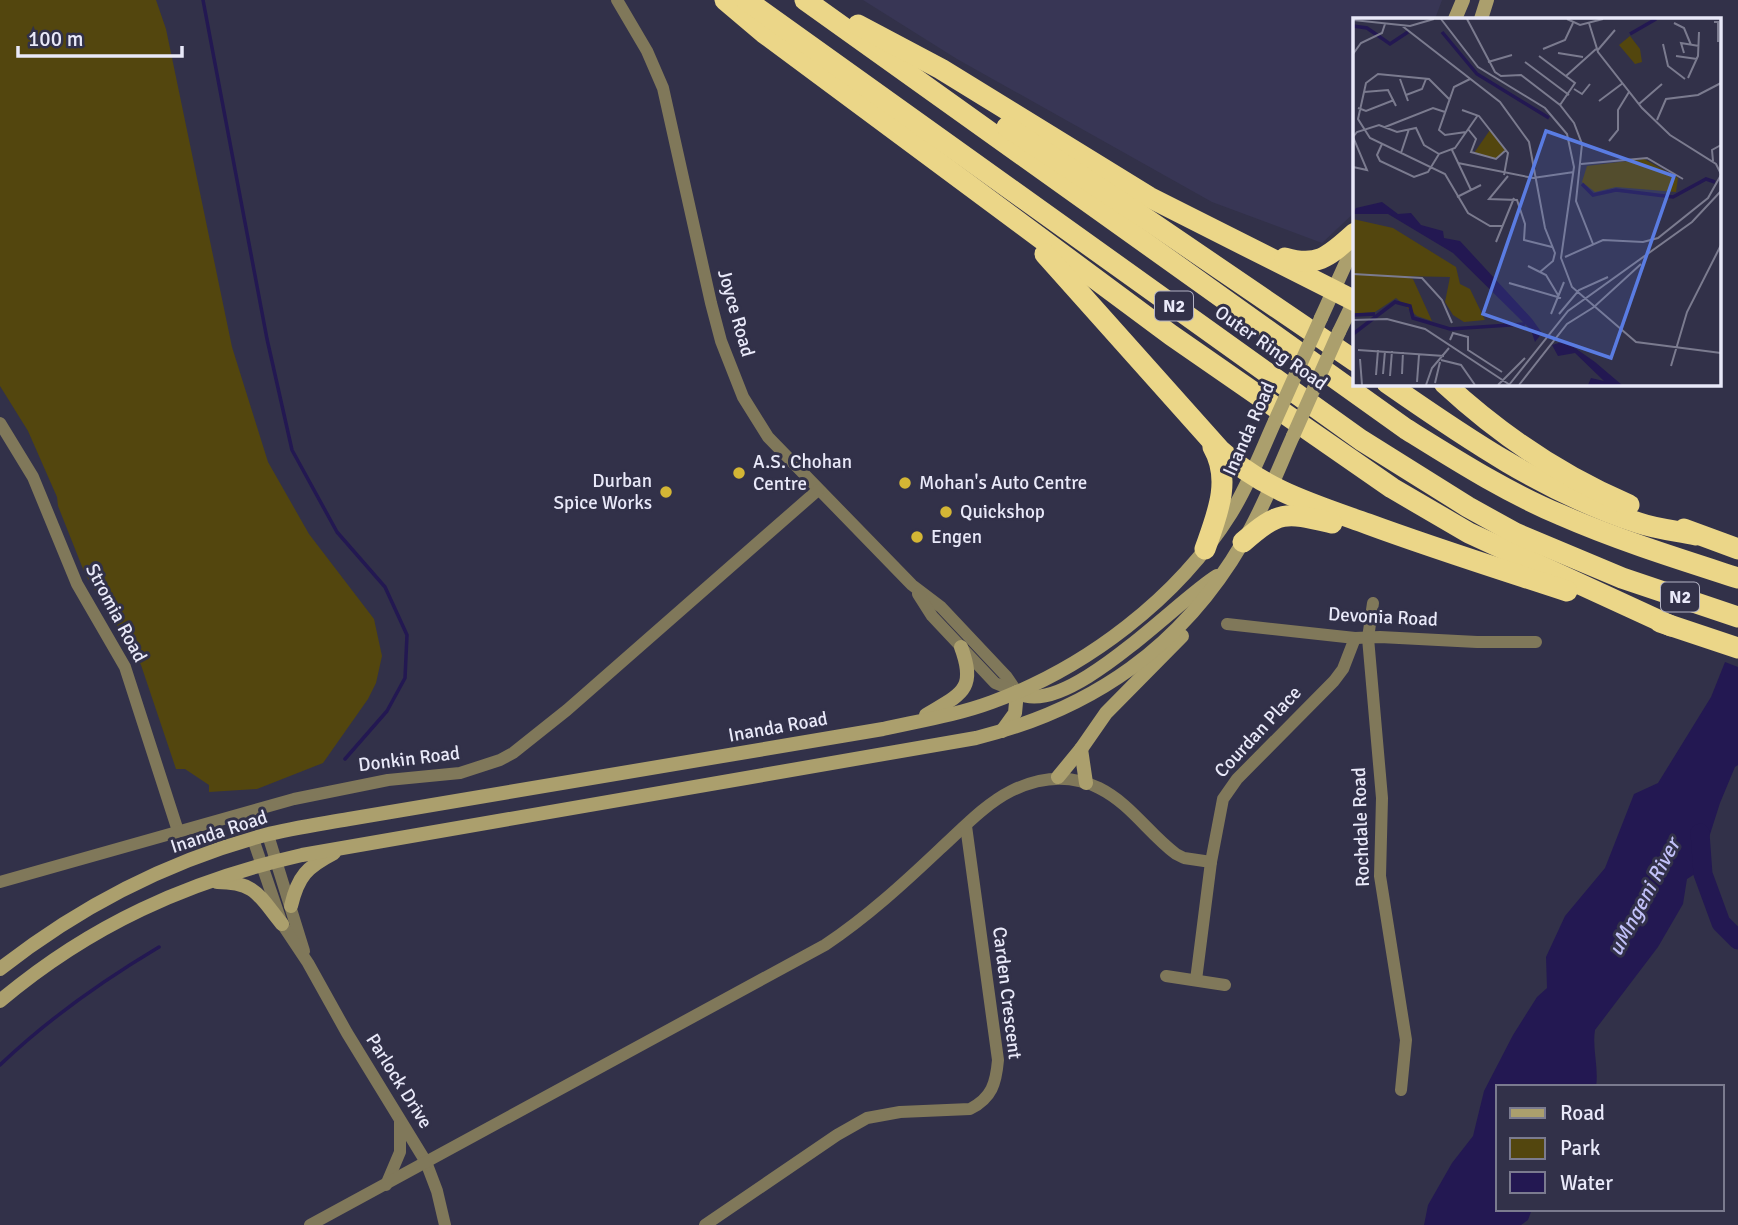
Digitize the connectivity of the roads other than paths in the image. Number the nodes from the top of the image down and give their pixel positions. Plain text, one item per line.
1 (617, 0) edge
2 (725, 0) edge
3 (747, 0) edge
4 (805, 0) edge
5 (817, 0) edge
6 (1463, 0) edge
7 (1487, 0) edge
8 (1455, 18) edge
9 (1481, 18) edge
10 (867, 30) junction
11 (1005, 212) junction
12 (1256, 250) junction
13 (1344, 251) edge
14 (1334, 289) junction
15 (1353, 299) edge
16 (1353, 302) edge
17 (1353, 360) edge
18 (1390, 385) edge
19 (1446, 385) edge
20 (0, 423) edge
21 (1205, 435) junction
22 (1250, 476) junction
23 (1270, 487) junction
24 (818, 490) junction
25 (1639, 526) junction
26 (1243, 542) junction
27 (1429, 546) junction
28 (1205, 549) junction
29 (1738, 549) edge
30 (1224, 571) junction
31 (1738, 578) edge
32 (912, 585) junction
33 (1373, 603) dead end
34 (1613, 603) junction
35 (1738, 617) edge
36 (1227, 624) dead end
37 (1355, 638) junction
38 (1368, 638) junction
39 (1536, 642) dead end
40 (961, 647) junction
41 (1738, 648) edge
42 (1017, 692) junction
43 (916, 722) junction
44 (1001, 732) junction
45 (1081, 749) junction
46 (1058, 777) junction
47 (1086, 783) junction
48 (965, 826) junction
49 (178, 831) junction
50 (268, 835) junction
51 (253, 839) junction
52 (344, 848) junction
53 (276, 861) junction
54 (1211, 862) junction
55 (260, 864) junction
56 (0, 882) edge
57 (205, 882) junction
58 (291, 906) junction
59 (282, 924) junction
60 (308, 963) junction
61 (0, 969) edge
62 (1166, 976) dead end
63 (1196, 980) junction
64 (1225, 985) dead end
65 (0, 1002) edge
66 (1401, 1090) dead end
67 (401, 1120) junction
68 (426, 1162) junction
69 (386, 1185) junction
70 (310, 1225) edge
71 (445, 1225) edge
72 (705, 1225) edge

1 - 24 street, Joyce Road
2 - 11 highway
3 - 35 highway, Outer Ring Road / N2
4 - 25 highway, Outer Ring Road / N2
5 - 10 highway
6 - 8 main road
7 - 9 main road
10 - 12 highway
10 - 17 highway
11 - 21 highway
11 - 34 highway
12 - 13 highway
12 - 14 highway
13 - 14 main road, Inanda Road
14 - 15 highway
14 - 22 main road, Inanda Road, bridge
16 - 23 main road, bridge
18 - 25 highway
19 - 25 highway
20 - 49 street, Stromia Road
21 - 22 highway
21 - 28 highway
22 - 23 highway
22 - 28 main road, Inanda Road
23 - 26 main road
23 - 27 highway
24 - 32 street, Joyce Road
24 - 49 street, Donkin Road
25 - 29 highway
25 - 31 highway, Outer Ring Road / N2
26 - 27 highway
26 - 30 main road
27 - 34 highway
28 - 42 main road, Inanda Road
30 - 42 main road
30 - 44 main road
30 - 45 main road
32 - 40 street, Joyce Road
32 - 42 street, Joyce Road
33 - 38 street, Rochdale Road
34 - 41 highway
36 - 37 street, Devonia Road
37 - 38 street, Devonia Road
37 - 54 street, Courdan Place
38 - 39 street, Devonia Road
38 - 66 street, Rochdale Road
40 - 42 street, Joyce Road
40 - 43 main road
42 - 43 main road, Inanda Road
42 - 44 main road
43 - 50 main road, Inanda Road
44 - 52 main road
45 - 46 main road
45 - 47 main road
46 - 47 street
46 - 48 street
47 - 54 street
48 - 68 street
48 - 72 street, Carden Crescent
49 - 56 street, Donkin Road
50 - 51 main road, Inanda Road
50 - 53 street, Parlock Drive
51 - 55 street, Parlock Drive
51 - 61 main road, Inanda Road
52 - 53 main road
52 - 58 main road
53 - 55 main road
53 - 58 street, Parlock Drive
54 - 63 street, Courdan Place
55 - 57 main road
55 - 59 street, Parlock Drive
57 - 59 main road
57 - 65 main road
58 - 60 street, Parlock Drive
59 - 60 street, Parlock Drive
60 - 67 street, Parlock Drive
62 - 63 street
63 - 64 street
67 - 68 street, Parlock Drive
67 - 69 street
68 - 69 street
68 - 71 street, Parlock Drive
69 - 70 street

